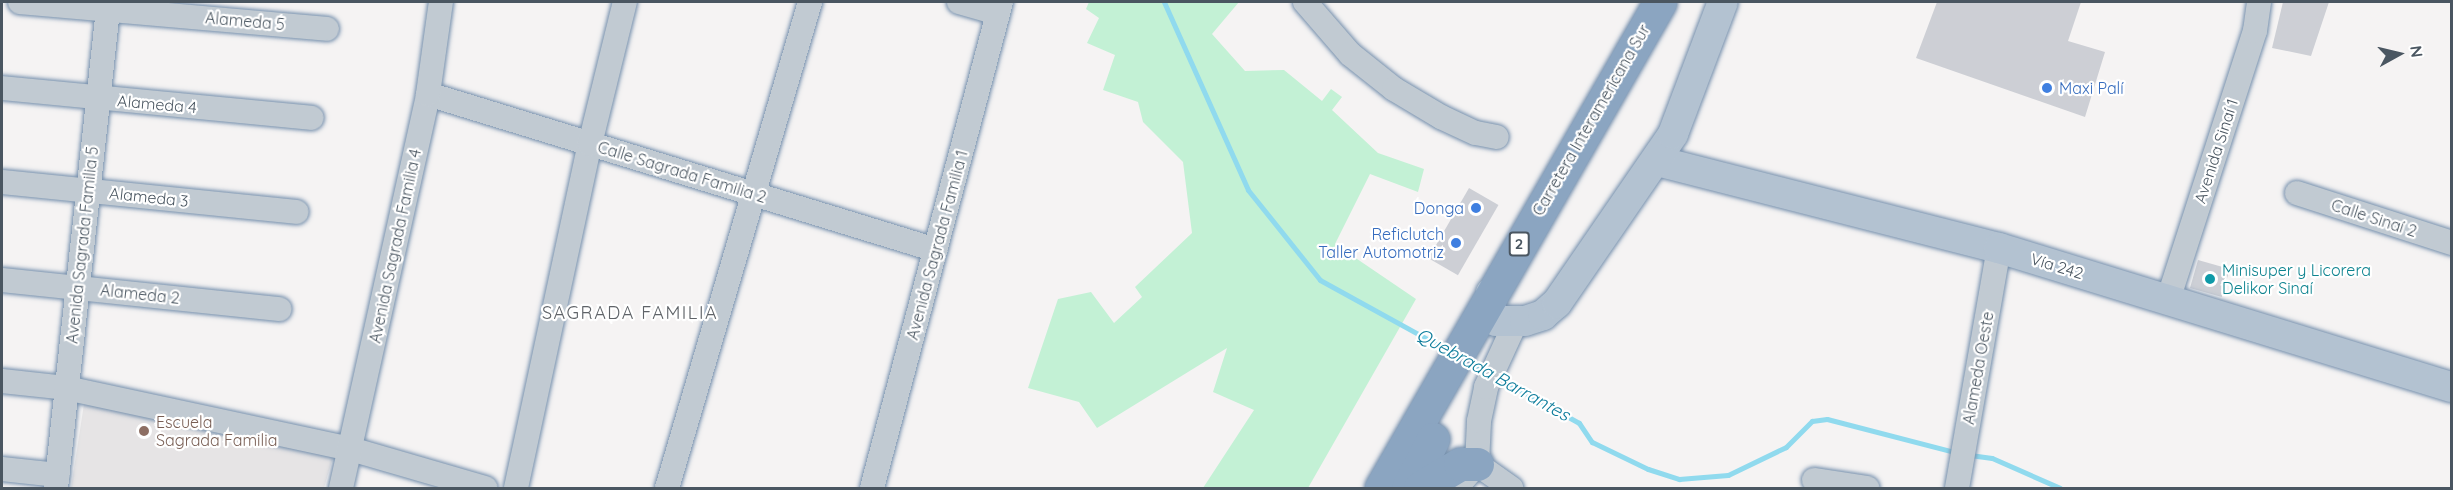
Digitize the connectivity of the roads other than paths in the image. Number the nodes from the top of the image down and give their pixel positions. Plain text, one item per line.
1 (20, 2) edge
2 (441, 2) edge
3 (625, 2) edge
4 (810, 2) edge
5 (958, 2) edge
6 (1305, 2) edge
7 (1660, 2) edge
8 (1683, 2) edge
9 (1724, 2) edge
10 (2259, 2) edge
11 (108, 5) edge
12 (999, 7) edge
13 (327, 29) dead end
14 (2, 88) edge
15 (428, 94) junction
16 (98, 99) junction
17 (312, 118) dead end
18 (1497, 137) dead end
19 (590, 144) junction
20 (1657, 161) junction
21 (2, 182) edge
22 (88, 191) junction
23 (2297, 193) dead end
24 (755, 195) junction
25 (296, 212) dead end
26 (2451, 243) edge
27 (1999, 248) junction
28 (936, 250) junction
29 (2, 280) edge
30 (78, 288) junction
31 (2168, 300) junction
32 (279, 309) dead end
33 (1501, 312) junction
34 (2, 381) edge
35 (2451, 387) edge
36 (66, 388) junction
37 (351, 449) junction
38 (1478, 464) junction
39 (2, 470) edge
40 (1814, 480) dead end
41 (57, 482) edge
42 (341, 489) edge
43 (485, 489) edge
44 (516, 489) edge
45 (667, 489) edge
46 (872, 489) edge
47 (1381, 489) edge
48 (1408, 489) edge
49 (1420, 489) edge
50 (1456, 489) edge
51 (1511, 489) edge
52 (1867, 489) edge
53 (1957, 489) edge

1 - 11 street, Alameda 5
2 - 15 street, Avenida Sagrada Familia 4
3 - 19 street
4 - 24 street
5 - 12 street
6 - 18 street
7 - 33 highway, Carretera Interamericana Sur / 2
8 - 33 highway, Carretera Interamericana Sur / 2
9 - 20 main road
10 - 31 street, Avenida Sinaí 1
11 - 13 street, Alameda 5
11 - 16 street, Avenida Sagrada Familia 5
12 - 28 street, Avenida Sagrada Familia 1
14 - 16 street, Alameda 4
15 - 19 street, Calle Sagrada Familia 2
15 - 37 street, Avenida Sagrada Familia 4
16 - 17 street, Alameda 4
16 - 22 street, Avenida Sagrada Familia 5
19 - 24 street, Calle Sagrada Familia 2
19 - 44 street
20 - 27 main road, Vía 242
20 - 33 main road
21 - 22 street, Alameda 3
22 - 25 street, Alameda 3
22 - 30 street, Avenida Sagrada Familia 5
23 - 26 street, Calle Sinaí 2
24 - 28 street, Calle Sagrada Familia 2
24 - 45 street
27 - 31 main road, Vía 242
27 - 53 street, Alameda Oeste
28 - 46 street, Avenida Sagrada Familia 1
29 - 30 street, Alameda 2
30 - 32 street, Alameda 2
30 - 36 street, Avenida Sagrada Familia 5
31 - 35 main road, Vía 242
33 - 38 street
33 - 47 highway, Carretera Interamericana Sur / 2
33 - 48 highway, Carretera Interamericana Sur / 2
34 - 36 street
36 - 37 street
36 - 41 street, Avenida Sagrada Familia 5
37 - 42 street, Avenida Sagrada Familia 4
37 - 43 street
38 - 49 highway
38 - 50 street
38 - 51 street
39 - 41 street
40 - 52 street

